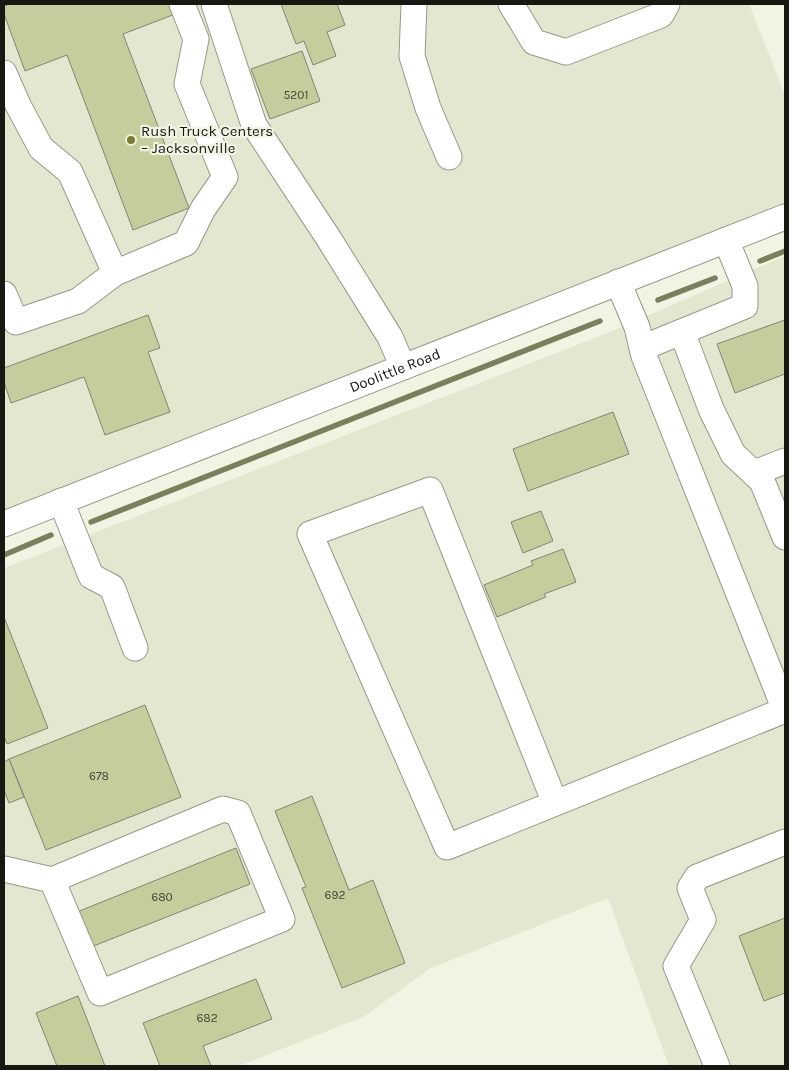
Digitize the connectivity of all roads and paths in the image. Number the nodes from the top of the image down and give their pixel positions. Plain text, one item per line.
1 (182, 4) edge
2 (214, 4) edge
3 (414, 4) edge
4 (510, 4) edge
5 (667, 4) edge
6 (4, 72) edge
7 (449, 157) dead end
8 (785, 217) edge
9 (729, 248) junction
10 (114, 273) junction
11 (621, 290) junction
12 (4, 294) edge
13 (682, 332) junction
14 (639, 338) junction
15 (403, 367) junction
16 (785, 461) edge
17 (754, 473) junction
18 (61, 501) junction
19 (4, 524) edge
20 (785, 537) edge
21 (135, 648) dead end
22 (555, 803) junction
23 (785, 842) edge
24 (4, 869) edge
25 (52, 880) junction
26 (717, 1066) edge

1 - 10 street
2 - 15 street
3 - 7 street
4 - 5 street
6 - 10 street
8 - 9 street, Doolittle Road
9 - 11 street, Doolittle Road
9 - 13 street
10 - 12 street
11 - 14 street
11 - 15 street, Doolittle Road
13 - 14 street
13 - 17 street
14 - 22 street
15 - 18 street, Doolittle Road
16 - 17 street
17 - 20 street
18 - 19 street, Doolittle Road
18 - 21 street
22 - 22 street
23 - 26 street
24 - 25 street
25 - 25 street

